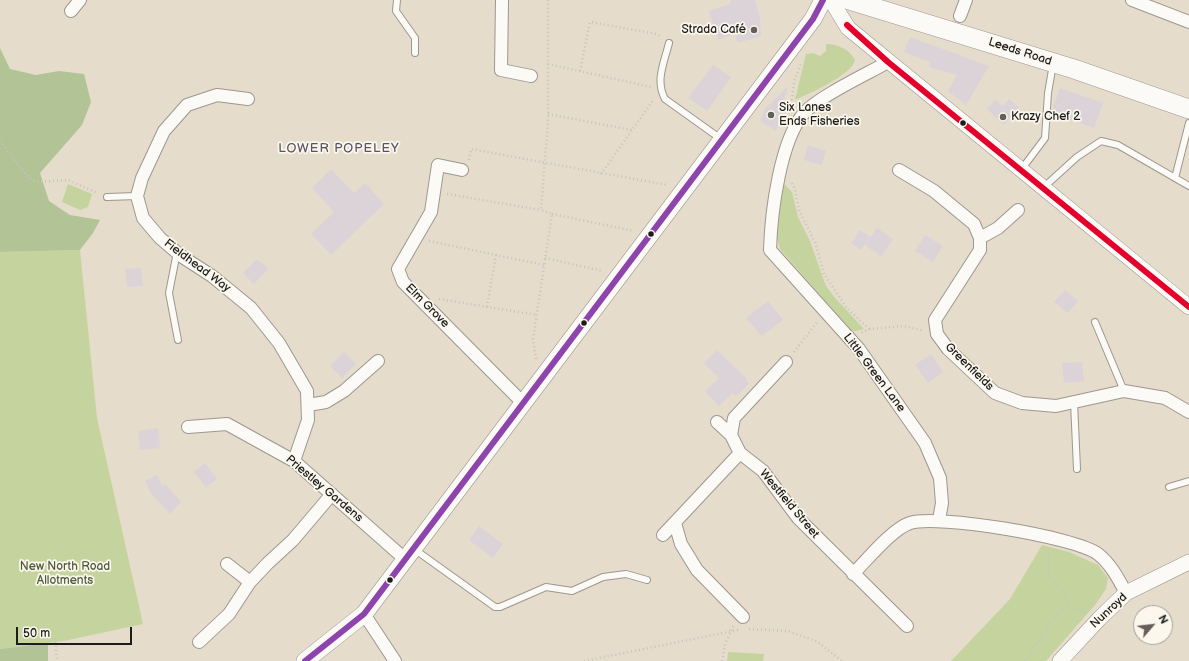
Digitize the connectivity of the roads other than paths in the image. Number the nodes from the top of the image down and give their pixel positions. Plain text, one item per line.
1 (80, 0) edge
2 (397, 0) edge
3 (502, 0) edge
4 (823, 0) edge
5 (831, 0) edge
6 (850, 0) edge
7 (966, 0) edge
8 (1132, 0) edge
9 (71, 11) dead end
10 (960, 16) dead end
11 (1189, 22) edge
12 (669, 44) road end
13 (415, 53) dead end
14 (888, 62) junction
15 (1053, 62) junction
16 (531, 76) dead end
17 (248, 99) dead end
18 (1189, 110) edge
19 (1189, 123) edge
20 (722, 140) junction
21 (462, 170) dead end
22 (899, 170) dead end
23 (1021, 170) junction
24 (1175, 178) junction
25 (1189, 186) edge
26 (1042, 188) junction
27 (138, 196) junction
28 (107, 197) road end
29 (1018, 210) dead end
30 (980, 238) junction
31 (177, 252) junction
32 (1189, 307) edge
33 (1095, 322) dead end
34 (178, 340) dead end
35 (378, 361) dead end
36 (786, 362) road end
37 (1124, 391) junction
38 (1074, 402) junction
39 (524, 404) junction
40 (308, 405) junction
41 (1189, 412) edge
42 (717, 422) dead end
43 (188, 427) dead end
44 (731, 435) junction
45 (740, 453) junction
46 (294, 461) junction
47 (1077, 469) dead end
48 (1189, 481) edge
49 (1169, 487) dead end
50 (332, 494) junction
51 (939, 520) junction
52 (674, 523) junction
53 (663, 535) dead end
54 (410, 554) junction
55 (1189, 562) edge
56 (227, 564) dead end
57 (853, 574) junction
58 (647, 580) dead end
59 (250, 582) junction
60 (1126, 593) junction
61 (364, 614) junction
62 (743, 617) dead end
63 (907, 626) dead end
64 (199, 642) dead end
65 (305, 661) edge
66 (396, 661) edge
67 (1060, 661) edge

1 - 9 street
2 - 13 lane
3 - 16 street
4 - 20 main road
5 - 14 street
6 - 15 main road, Leeds Road
7 - 10 street
8 - 11 street
12 - 20 lane
14 - 23 street
14 - 51 street, Little Green Lane
15 - 18 main road, Leeds Road
15 - 23 lane
17 - 27 street, Fieldhead Way
19 - 24 lane
20 - 39 main road
21 - 39 street, Elm Grove
22 - 30 street
23 - 26 street
24 - 25 lane
24 - 26 lane
26 - 32 street
27 - 28 lane
27 - 31 street, Fieldhead Way
29 - 30 street
30 - 38 street, Greenfields
31 - 34 lane
31 - 40 street, Fieldhead Way
33 - 37 lane
35 - 40 street
36 - 44 street
37 - 38 street, Greenfields
37 - 41 street, Greenfields
38 - 47 lane
39 - 54 main road
40 - 46 street, Fieldhead Way
42 - 44 street, Westfield Street
43 - 46 street, Priestley Gardens
44 - 45 street, Westfield Street
45 - 52 street
45 - 57 street, Westfield Street
46 - 50 street, Priestley Gardens
48 - 49 lane
50 - 54 street, Priestley Gardens
50 - 59 street
51 - 57 street
51 - 60 street
52 - 53 street
52 - 62 street
54 - 58 lane
54 - 61 main road
55 - 60 street, Nunroyd
56 - 59 street
57 - 63 street, Westfield Street
59 - 64 street
60 - 67 street, Nunroyd
61 - 65 main road
61 - 66 street

